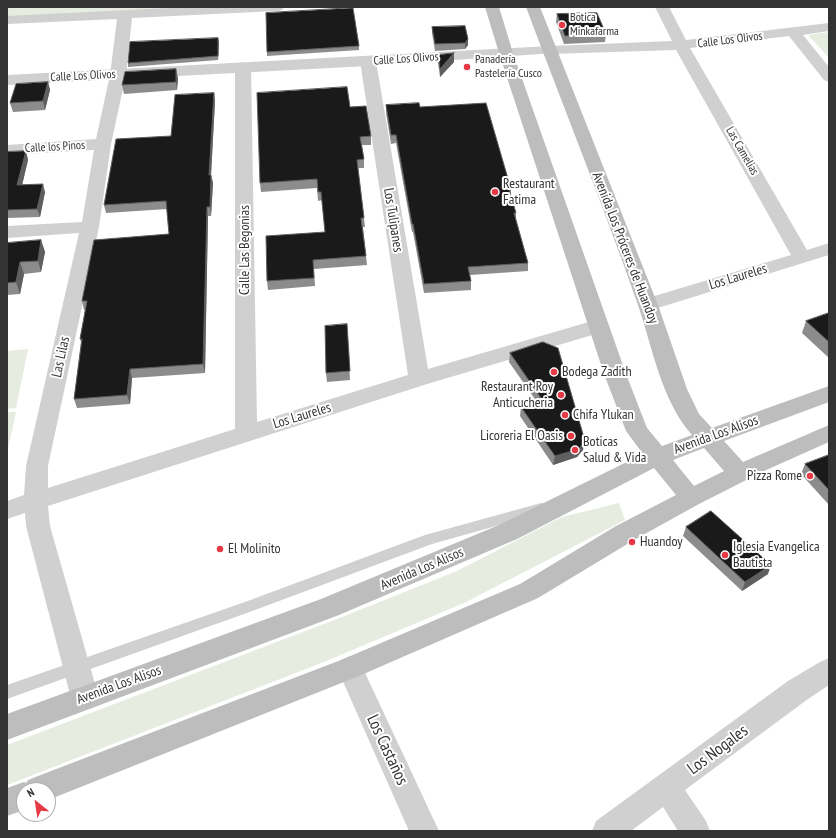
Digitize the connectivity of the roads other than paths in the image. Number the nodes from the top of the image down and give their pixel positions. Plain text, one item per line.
1 (277, 7) edge
2 (492, 7) edge
3 (533, 7) edge
4 (662, 7) edge
5 (125, 14) junction
6 (7, 20) edge
7 (829, 27) edge
8 (793, 32) junction
9 (681, 45) junction
10 (550, 50) junction
11 (506, 53) junction
12 (368, 61) junction
13 (243, 67) junction
14 (118, 74) junction
15 (829, 77) edge
16 (7, 80) edge
17 (103, 144) junction
18 (7, 150) edge
19 (90, 227) junction
20 (7, 232) edge
21 (829, 249) edge
22 (802, 257) junction
23 (648, 305) junction
24 (599, 326) junction
25 (419, 379) junction
26 (829, 394) edge
27 (246, 433) junction
28 (829, 433) edge
29 (707, 438) junction
30 (657, 457) junction
31 (740, 474) junction
32 (577, 497) junction
33 (691, 498) junction
34 (36, 502) junction
35 (7, 510) edge
36 (77, 667) junction
37 (350, 668) junction
38 (829, 670) edge
39 (7, 692) edge
40 (85, 698) junction
41 (7, 727) edge
42 (56, 783) edge
43 (667, 788) junction
44 (424, 831) edge
45 (607, 831) edge
46 (695, 831) edge

1 - 5 street
2 - 11 main road
3 - 10 main road, Avenida Los Próceres de Huandoy
4 - 9 street, Las Camelias
5 - 6 street
5 - 14 street, Las Lilas
7 - 8 street, Calle Los Olivos
8 - 9 street, Calle Los Olivos
8 - 15 street
9 - 10 street, Calle Los Olivos
9 - 22 street, Las Camelias
10 - 11 street, Calle Los Olivos
10 - 23 main road, Avenida Los Próceres de Huandoy
11 - 12 street, Calle Los Olivos
11 - 24 main road
12 - 13 street, Calle Los Olivos
12 - 25 street, Los Tulipanes
13 - 14 street, Calle Los Olivos
13 - 27 street, Calle Las Begonias
14 - 16 street, Calle Los Olivos
14 - 17 street, Las Lilas
17 - 18 street, Calle los Pinos
17 - 19 street, Las Lilas
19 - 20 street
19 - 34 street, Las Lilas
21 - 22 street, Los Laureles
22 - 23 street, Los Laureles
23 - 29 main road, Avenida Los Próceres de Huandoy
24 - 25 street, Los Laureles
24 - 30 main road
25 - 27 street, Los Laureles
26 - 29 main road, Avenida Los Alisos
27 - 34 street, Los Laureles
28 - 31 main road
29 - 30 main road, Avenida Los Alisos
29 - 31 main road, Avenida Los Próceres de Huandoy
30 - 32 main road, Avenida Los Alisos
30 - 33 main road
31 - 33 main road
32 - 36 lane
32 - 40 main road, Avenida Los Alisos
33 - 37 main road
34 - 35 street, Los Laureles
34 - 36 street, Las Lilas
36 - 39 lane
36 - 40 street, Las Lilas
37 - 42 main road
37 - 44 street, Los Castaños
38 - 43 street, Los Nogales
40 - 41 main road, Avenida Los Alisos
43 - 45 street, Los Nogales
43 - 46 street

